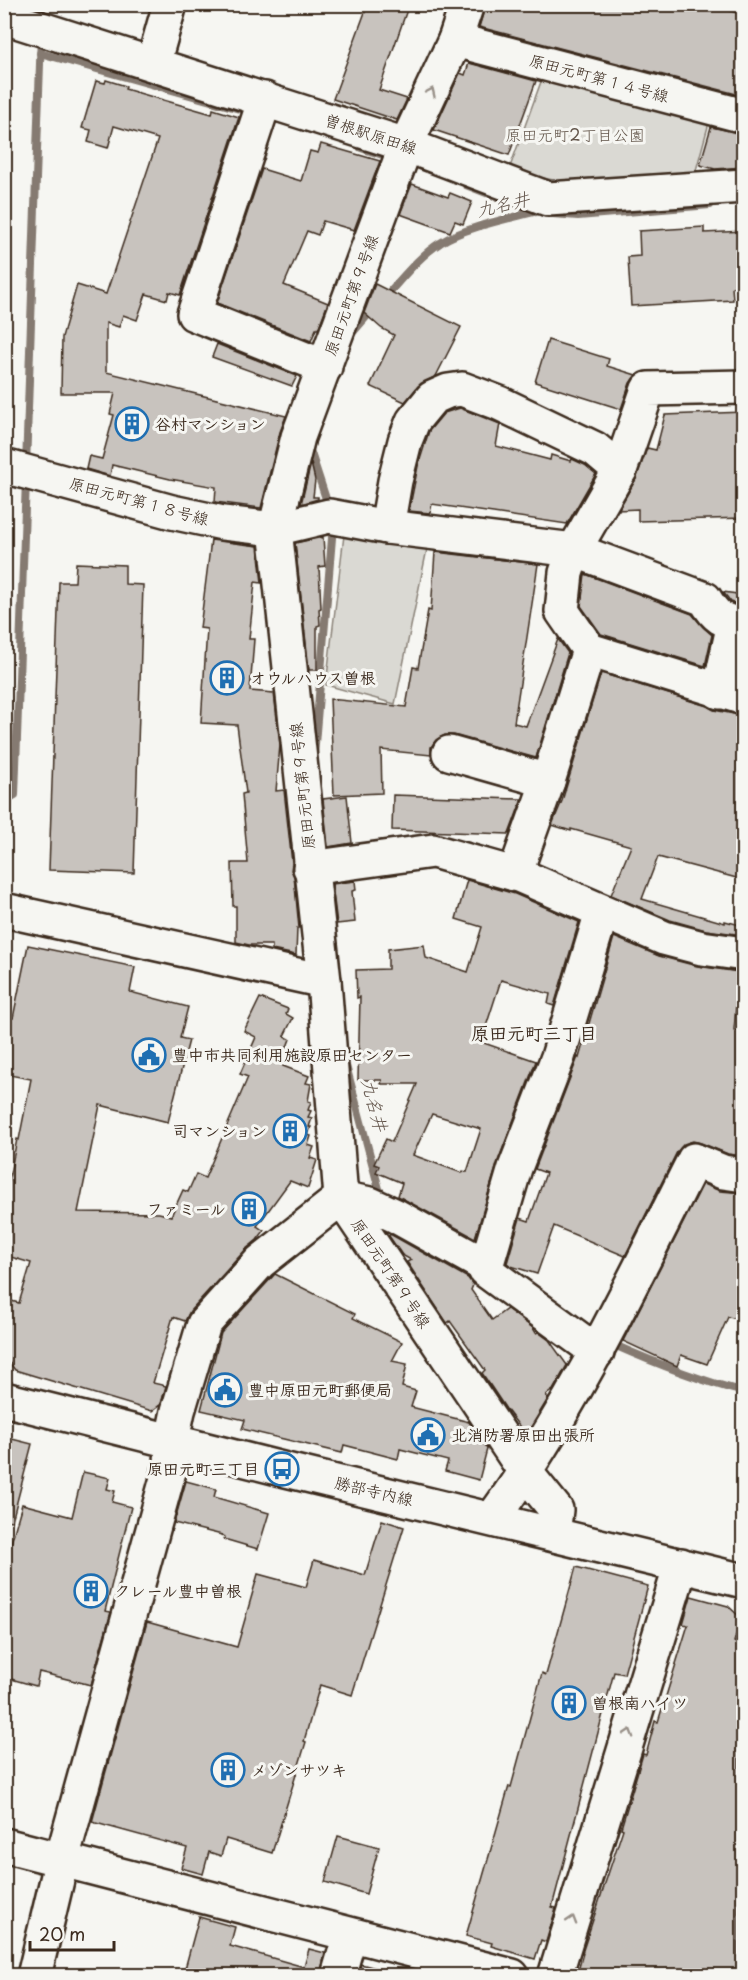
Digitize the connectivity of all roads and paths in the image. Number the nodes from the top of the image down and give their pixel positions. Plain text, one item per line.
1 (170, 4) edge
2 (467, 4) edge
3 (13, 20) edge
4 (455, 40) junction
5 (153, 64) junction
6 (261, 110) junction
7 (744, 116) edge
8 (403, 155) junction
9 (744, 186) edge
10 (325, 368) junction
11 (744, 387) edge
12 (4, 466) edge
13 (620, 470) junction
14 (387, 527) junction
15 (275, 529) junction
16 (574, 550) junction
17 (739, 624) edge
18 (589, 650) junction
19 (731, 695) edge
20 (449, 753) dead end
21 (548, 781) junction
22 (310, 868) junction
23 (515, 874) junction
24 (4, 910) edge
25 (602, 912) junction
26 (744, 954) edge
27 (324, 981) junction
28 (744, 1175) edge
29 (341, 1198) junction
30 (486, 1266) junction
31 (597, 1352) junction
32 (4, 1399) edge
33 (172, 1440) junction
34 (526, 1473) junction
35 (492, 1519) junction
36 (553, 1534) junction
37 (681, 1565) junction
38 (744, 1581) edge
39 (4, 1845) edge
40 (62, 1859) junction
41 (350, 1935) junction
42 (34, 1976) edge
43 (338, 1976) edge
44 (512, 1976) edge
45 (555, 1976) edge

1 - 5 street
2 - 4 street, 原田元町第９号線
3 - 5 street, 曽根駅原田線
4 - 7 street, 原田元町第１４号線
8 -> 4 street, 原田元町第９号線
5 - 6 street, 曽根駅原田線
6 - 8 street, 曽根駅原田線
6 - 10 street
8 - 9 street, 曽根駅原田線
8 - 10 street, 原田元町第９号線
10 - 15 street, 原田元町第９号線
11 - 13 street
12 - 15 street, 原田元町第１８号線
13 - 14 street
13 - 16 street
14 - 15 street
14 - 16 street
15 - 22 street, 原田元町第９号線
16 - 17 street
16 - 18 street
17 - 19 street
18 - 19 street
18 - 21 street
20 - 21 street
21 - 23 street
22 - 23 street
22 - 27 street, 原田元町第９号線
23 - 25 street
24 - 27 street
25 - 26 street
25 - 30 street
27 - 29 street, 原田元町第９号線
28 - 31 street
29 - 30 street
29 - 33 street
29 - 34 street, 原田元町第９号線
30 - 31 street
31 - 34 street
32 - 33 street, 勝部寺内線
33 - 35 street, 勝部寺内線
33 - 40 street
34 - 35 street
34 - 36 street, 原田元町第９号線
35 - 36 street, 勝部寺内線
36 - 37 street, 勝部寺内線
37 - 38 street, 勝部寺内線
45 -> 37 street
39 - 40 street
40 - 41 street
40 - 42 street
41 - 43 street
41 - 44 street

